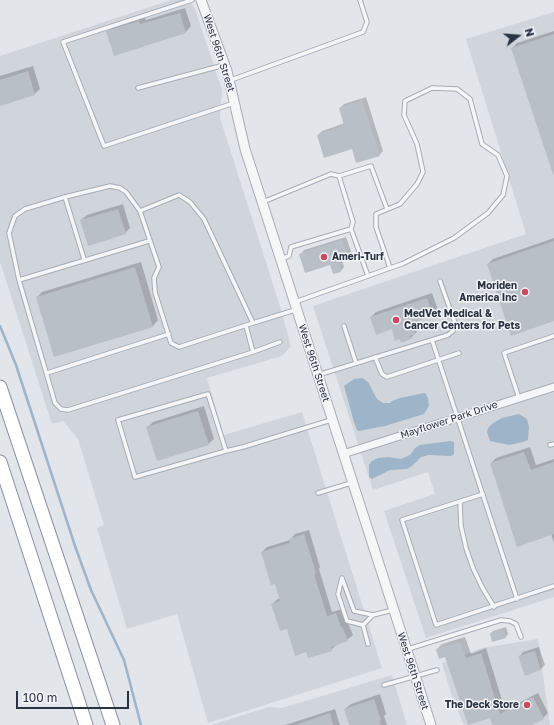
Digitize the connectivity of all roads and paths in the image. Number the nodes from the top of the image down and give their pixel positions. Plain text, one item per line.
1 (192, 0) edge
2 (201, 0) edge
3 (360, 0) edge
4 (225, 64) junction
5 (230, 80) junction
6 (138, 88) dead end
7 (235, 103) junction
8 (339, 176) junction
9 (65, 197) junction
10 (262, 202) junction
11 (387, 209) junction
12 (140, 211) junction
13 (351, 229) junction
14 (149, 241) junction
15 (84, 259) junction
16 (280, 259) junction
17 (390, 268) junction
18 (368, 276) junction
19 (19, 280) junction
20 (440, 281) dead end
21 (295, 306) junction
22 (253, 323) junction
23 (246, 326) junction
24 (344, 326) dead end
25 (169, 334) junction
26 (554, 336) edge
27 (432, 340) junction
28 (280, 342) dead end
29 (253, 352) junction
30 (459, 353) dead end
31 (375, 357) junction
32 (438, 360) junction
33 (356, 363) junction
34 (46, 373) junction
35 (317, 375) junction
36 (0, 387) edge
37 (554, 387) edge
38 (518, 398) junction
39 (458, 418) junction
40 (332, 420) junction
41 (226, 451) junction
42 (343, 454) junction
43 (0, 462) edge
44 (352, 483) junction
45 (318, 493) dead end
46 (483, 494) junction
47 (460, 502) junction
48 (554, 586) edge
49 (517, 599) junction
50 (494, 606) junction
51 (393, 610) junction
52 (373, 615) junction
53 (363, 625) junction
54 (521, 636) dead end
55 (368, 644) dead end
56 (406, 650) junction
57 (437, 670) dead end
58 (415, 676) junction
59 (384, 685) dead end
60 (86, 723) edge
61 (113, 725) edge
62 (431, 725) edge

1 - 7 lane
2 - 4 street, West 96th Street
3 - 5 lane
4 - 5 street, West 96th Street
4 - 6 lane
5 - 7 street, West 96th Street
7 - 10 street, West 96th Street
8 - 10 lane
8 - 11 lane
8 - 13 lane
9 - 12 lane
9 - 15 lane
9 - 19 lane
10 - 16 street, West 96th Street
11 - 17 lane
11 - 17 lane
12 - 14 lane
12 - 22 lane
13 - 16 lane
13 - 18 lane
14 - 15 lane
14 - 25 lane
15 - 19 lane
16 - 21 street, West 96th Street
17 - 18 lane
18 - 21 lane
19 - 34 lane
20 - 27 lane
21 - 22 lane
21 - 35 street, West 96th Street
22 - 23 lane
23 - 25 lane
23 - 29 lane
24 - 33 lane
25 - 34 lane
26 - 38 lane
27 - 31 lane
27 - 32 lane
28 - 29 lane
29 - 34 lane
30 - 32 lane
31 - 32 lane
31 - 33 lane
32 - 39 lane
33 - 35 lane
35 - 40 street, West 96th Street
36 - 61 highway
37 - 38 street, Mayflower Park Drive
38 - 39 street, Mayflower Park Drive
39 - 42 street, Mayflower Park Drive
39 - 46 lane
40 - 41 lane
40 - 42 street, West 96th Street
41 - 41 lane
42 - 44 street, West 96th Street
43 - 60 highway
44 - 45 lane
44 - 51 street, West 96th Street
46 - 47 lane
46 - 49 lane
47 - 50 lane
47 - 50 lane
48 - 49 lane
49 - 50 lane
51 - 52 lane
51 - 56 street, West 96th Street
52 - 53 lane
52 - 53 lane
53 - 55 lane
54 - 56 lane
56 - 58 street, West 96th Street
57 - 58 lane
58 - 59 lane
58 - 62 street, West 96th Street

